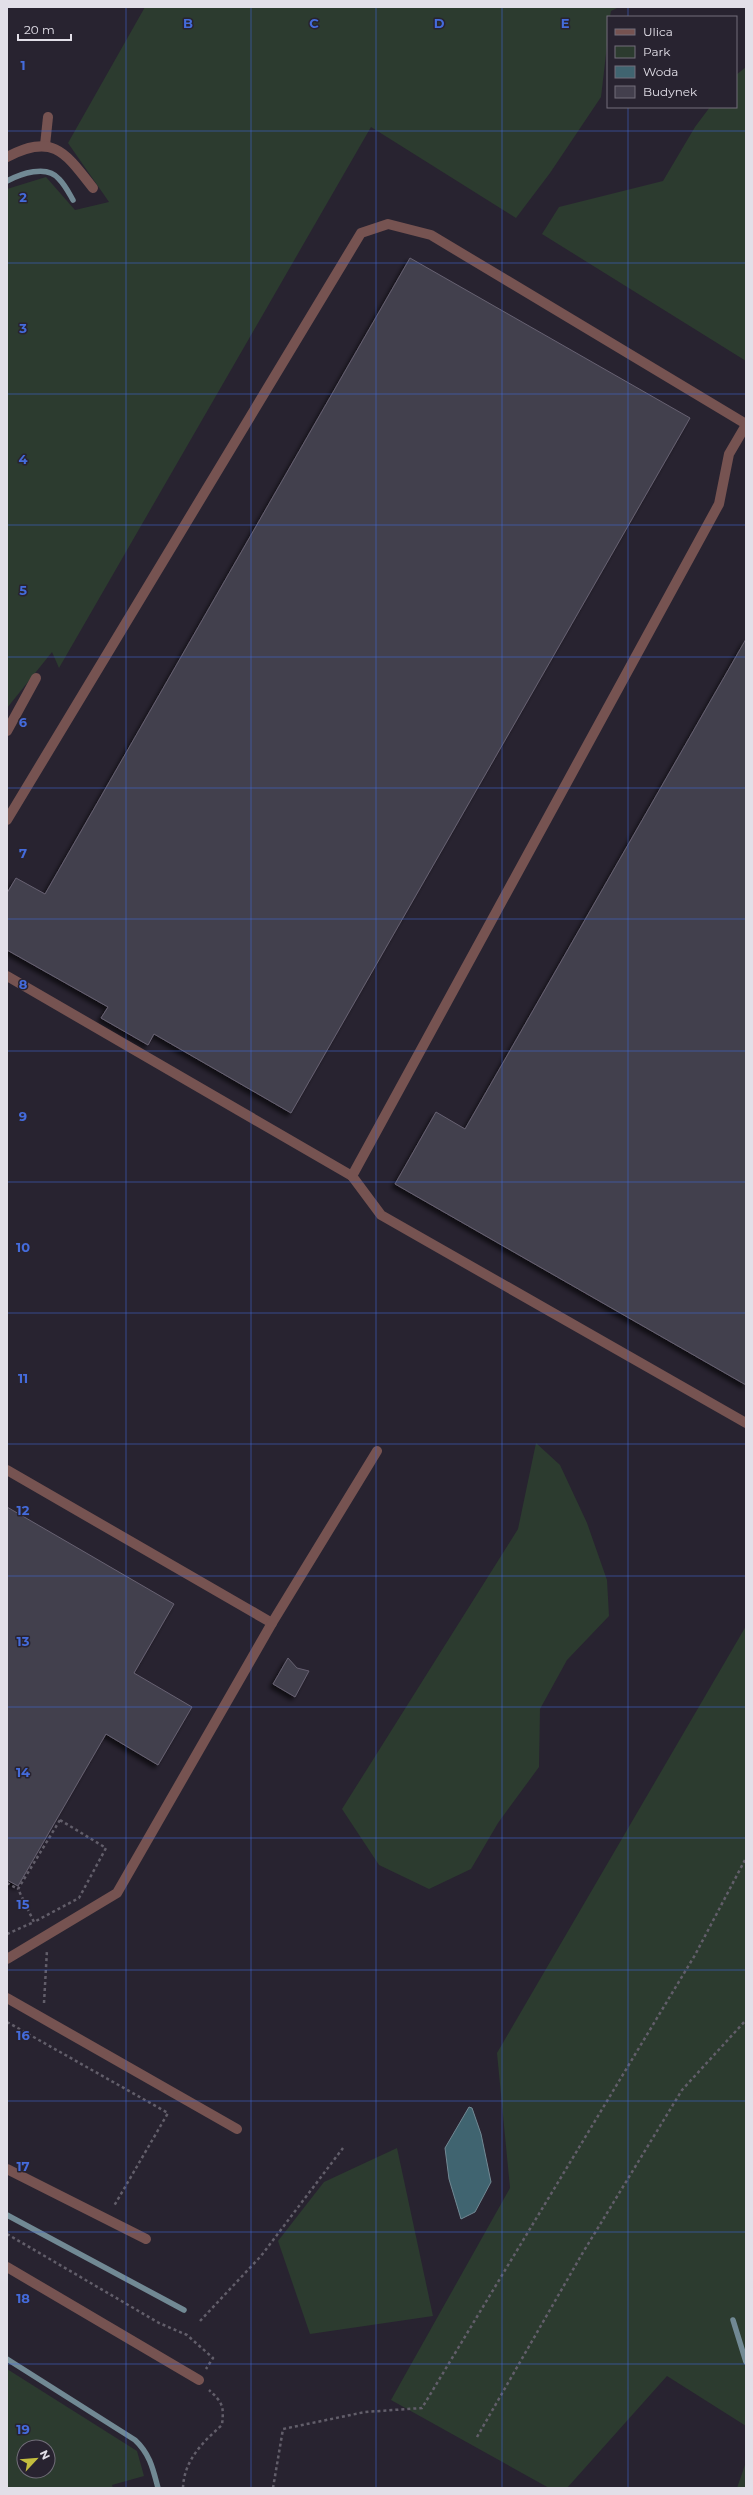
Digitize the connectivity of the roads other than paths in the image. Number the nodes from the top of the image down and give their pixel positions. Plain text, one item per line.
1 (48, 117) dead end
2 (45, 145) junction
3 (7, 157) edge
4 (93, 188) dead end
5 (746, 425) edge
6 (36, 678) dead end
7 (7, 731) edge
8 (7, 820) edge
9 (7, 976) edge
10 (352, 1176) junction
11 (746, 1423) edge
12 (377, 1451) dead end
13 (7, 1470) edge
14 (272, 1623) junction
15 (7, 1959) edge
16 (7, 1998) edge
17 (237, 2129) dead end
18 (7, 2169) edge
19 (146, 2239) dead end
20 (7, 2267) edge
21 (199, 2380) road end

1 - 2 street
2 - 3 street
2 - 4 street
5 - 8 street
5 - 10 street
6 - 7 street
9 - 10 street
10 - 11 street
12 - 14 street
13 - 14 street
14 - 15 street
16 - 17 street
18 - 19 street
20 - 21 street

